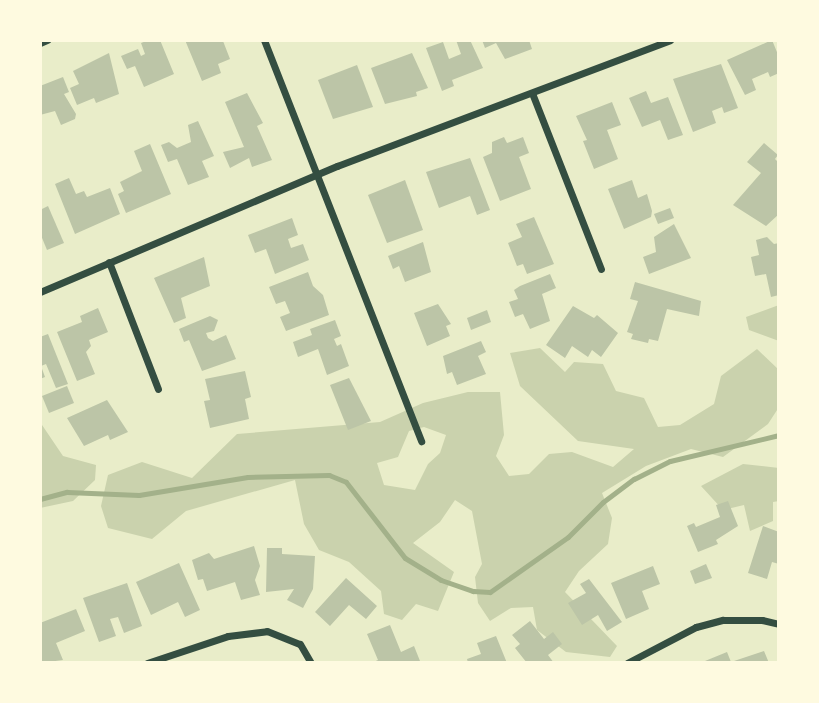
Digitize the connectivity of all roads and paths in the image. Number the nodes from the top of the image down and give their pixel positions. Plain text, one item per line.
1 (47, 40) edge
2 (264, 40) edge
3 (670, 40) edge
4 (40, 43) edge
5 (532, 93) junction
6 (318, 173) junction
7 (109, 262) junction
8 (601, 269) dead end
9 (40, 292) edge
10 (158, 389) dead end
11 (421, 441) dead end
12 (779, 624) edge
13 (147, 663) edge
14 (311, 663) edge
15 (627, 663) edge

1 - 4 street
2 - 6 street
3 - 5 street
5 - 6 street
5 - 8 street
6 - 7 street
6 - 11 street
7 - 9 street
7 - 10 street
12 - 15 street
13 - 14 street

